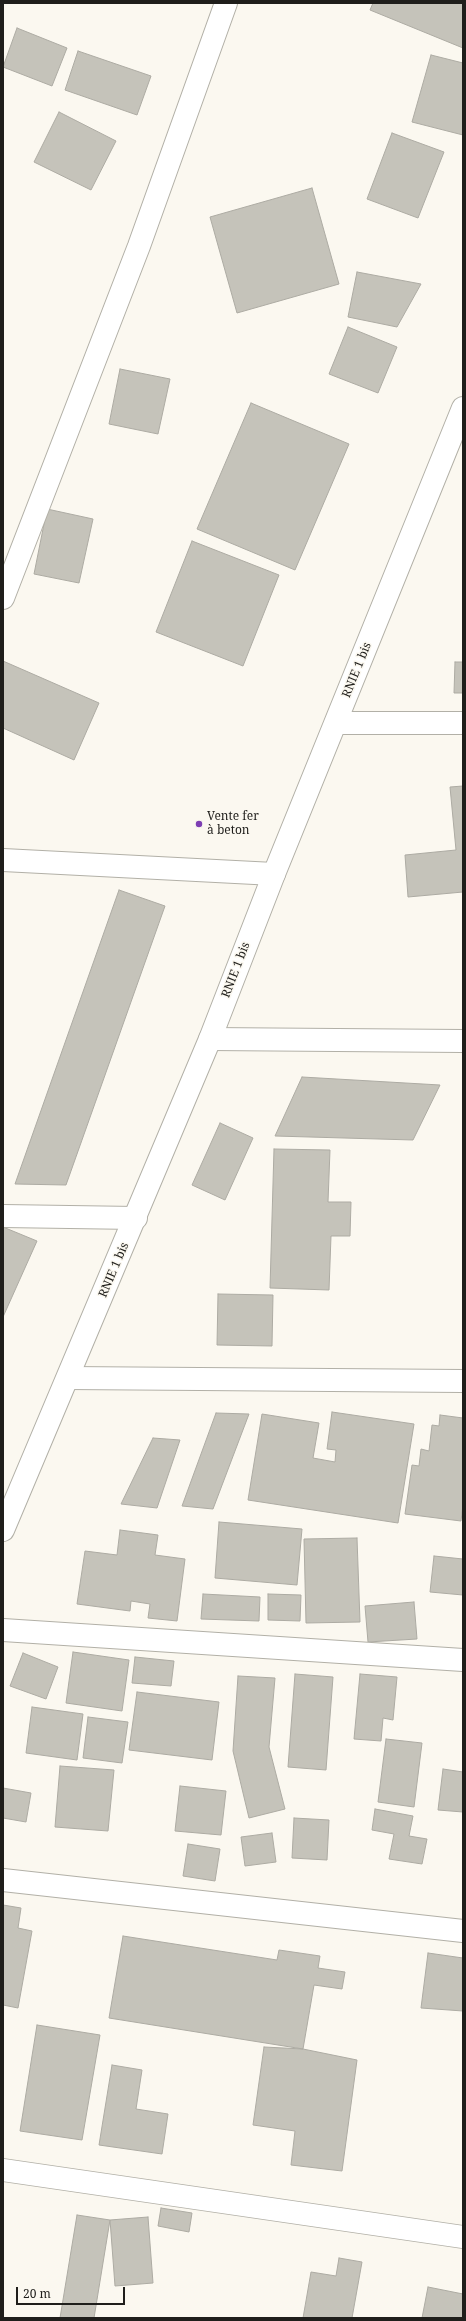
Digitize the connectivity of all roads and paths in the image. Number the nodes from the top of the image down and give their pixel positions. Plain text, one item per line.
1 (226, 3) edge
2 (463, 408) edge
3 (3, 598) edge
4 (336, 723) junction
5 (463, 723) edge
6 (3, 860) edge
7 (274, 874) junction
8 (210, 1039) junction
9 (463, 1041) edge
10 (3, 1216) edge
11 (136, 1218) junction
12 (68, 1378) junction
13 (463, 1381) edge
14 (3, 1530) edge
15 (3, 1630) edge
16 (463, 1660) edge
17 (3, 1880) edge
18 (463, 1931) edge
19 (3, 2170) edge
20 (463, 2237) edge

1 - 3 street
2 - 4 street, RNIE 1 bis
4 - 5 street
4 - 7 street, RNIE 1 bis
6 - 7 street
7 - 8 street, RNIE 1 bis
8 - 9 street
8 - 11 street, RNIE 1 bis
10 - 11 street
11 - 12 street, RNIE 1 bis
12 - 13 street
12 - 14 street, RNIE 1 bis
15 - 16 street
17 - 18 street
19 - 20 street

